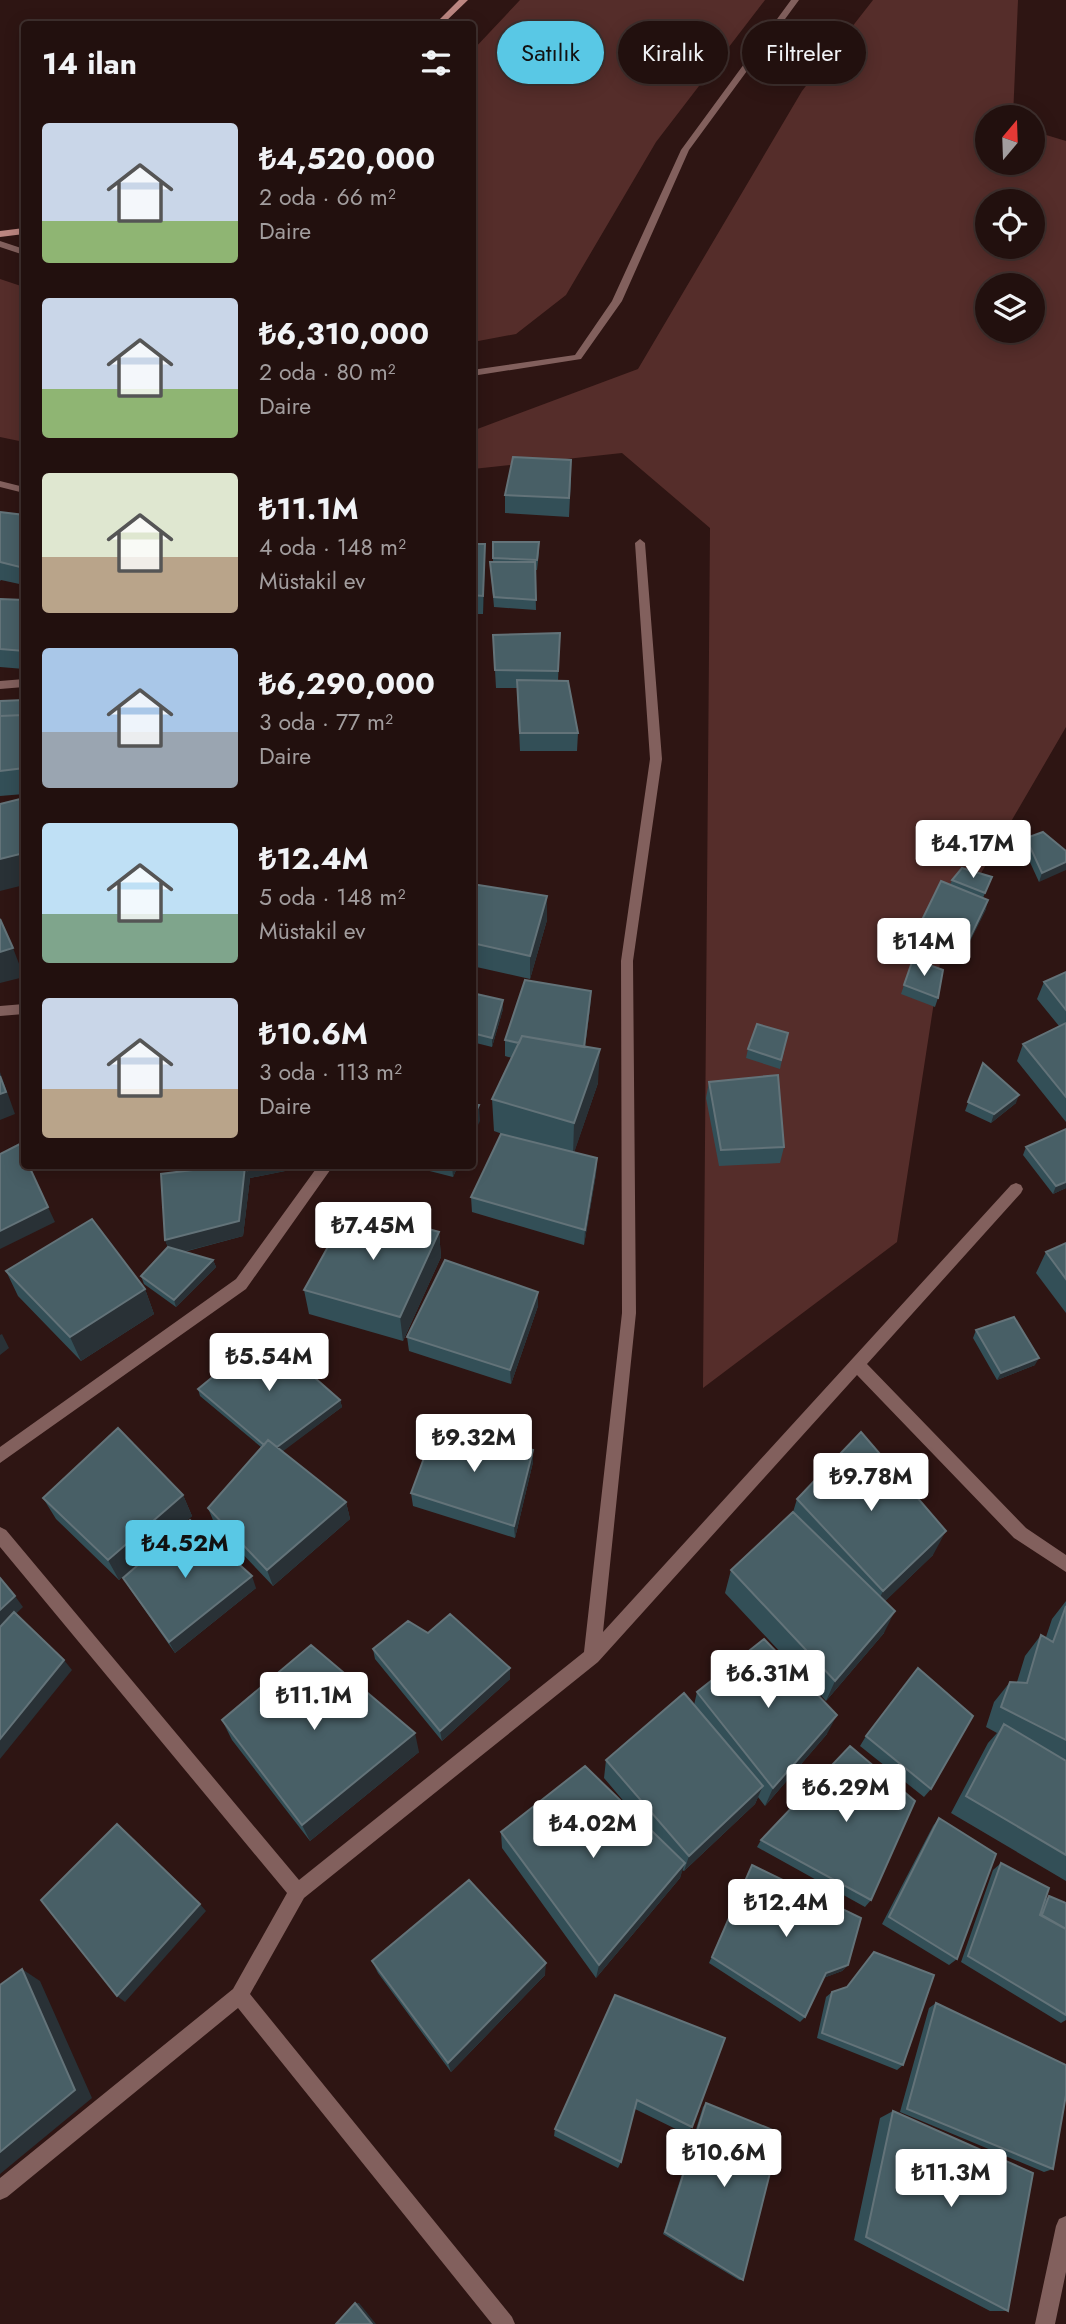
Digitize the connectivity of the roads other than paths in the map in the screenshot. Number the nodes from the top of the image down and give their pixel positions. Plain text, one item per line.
1 (464, 0) edge
2 (795, 0) edge
3 (442, 21) edge
4 (21, 231) edge
5 (0, 234) edge
6 (0, 244) edge
7 (21, 251) edge
8 (476, 372) edge
9 (0, 484) edge
10 (21, 489) edge
11 (640, 543) dead end
12 (21, 683) edge
13 (0, 685) edge
14 (21, 1009) edge
15 (0, 1011) edge
16 (324, 1169) edge
17 (1016, 1189) dead end
18 (858, 1364) junction
19 (0, 1456) edge
20 (0, 1535) edge
21 (1066, 1564) edge
22 (592, 1656) junction
23 (298, 1892) junction
24 (239, 1995) junction
25 (0, 2190) edge
26 (1066, 2226) edge
27 (505, 2324) edge
28 (1045, 2324) edge

1 - 3 main road
2 - 8 street
4 - 5 main road
6 - 7 street
9 - 10 street
11 - 22 street
12 - 13 street
14 - 15 street
16 - 19 street
17 - 18 street
18 - 21 street
18 - 22 street
20 - 23 street
22 - 23 street
23 - 24 street
24 - 25 street
24 - 27 street
26 - 28 street

